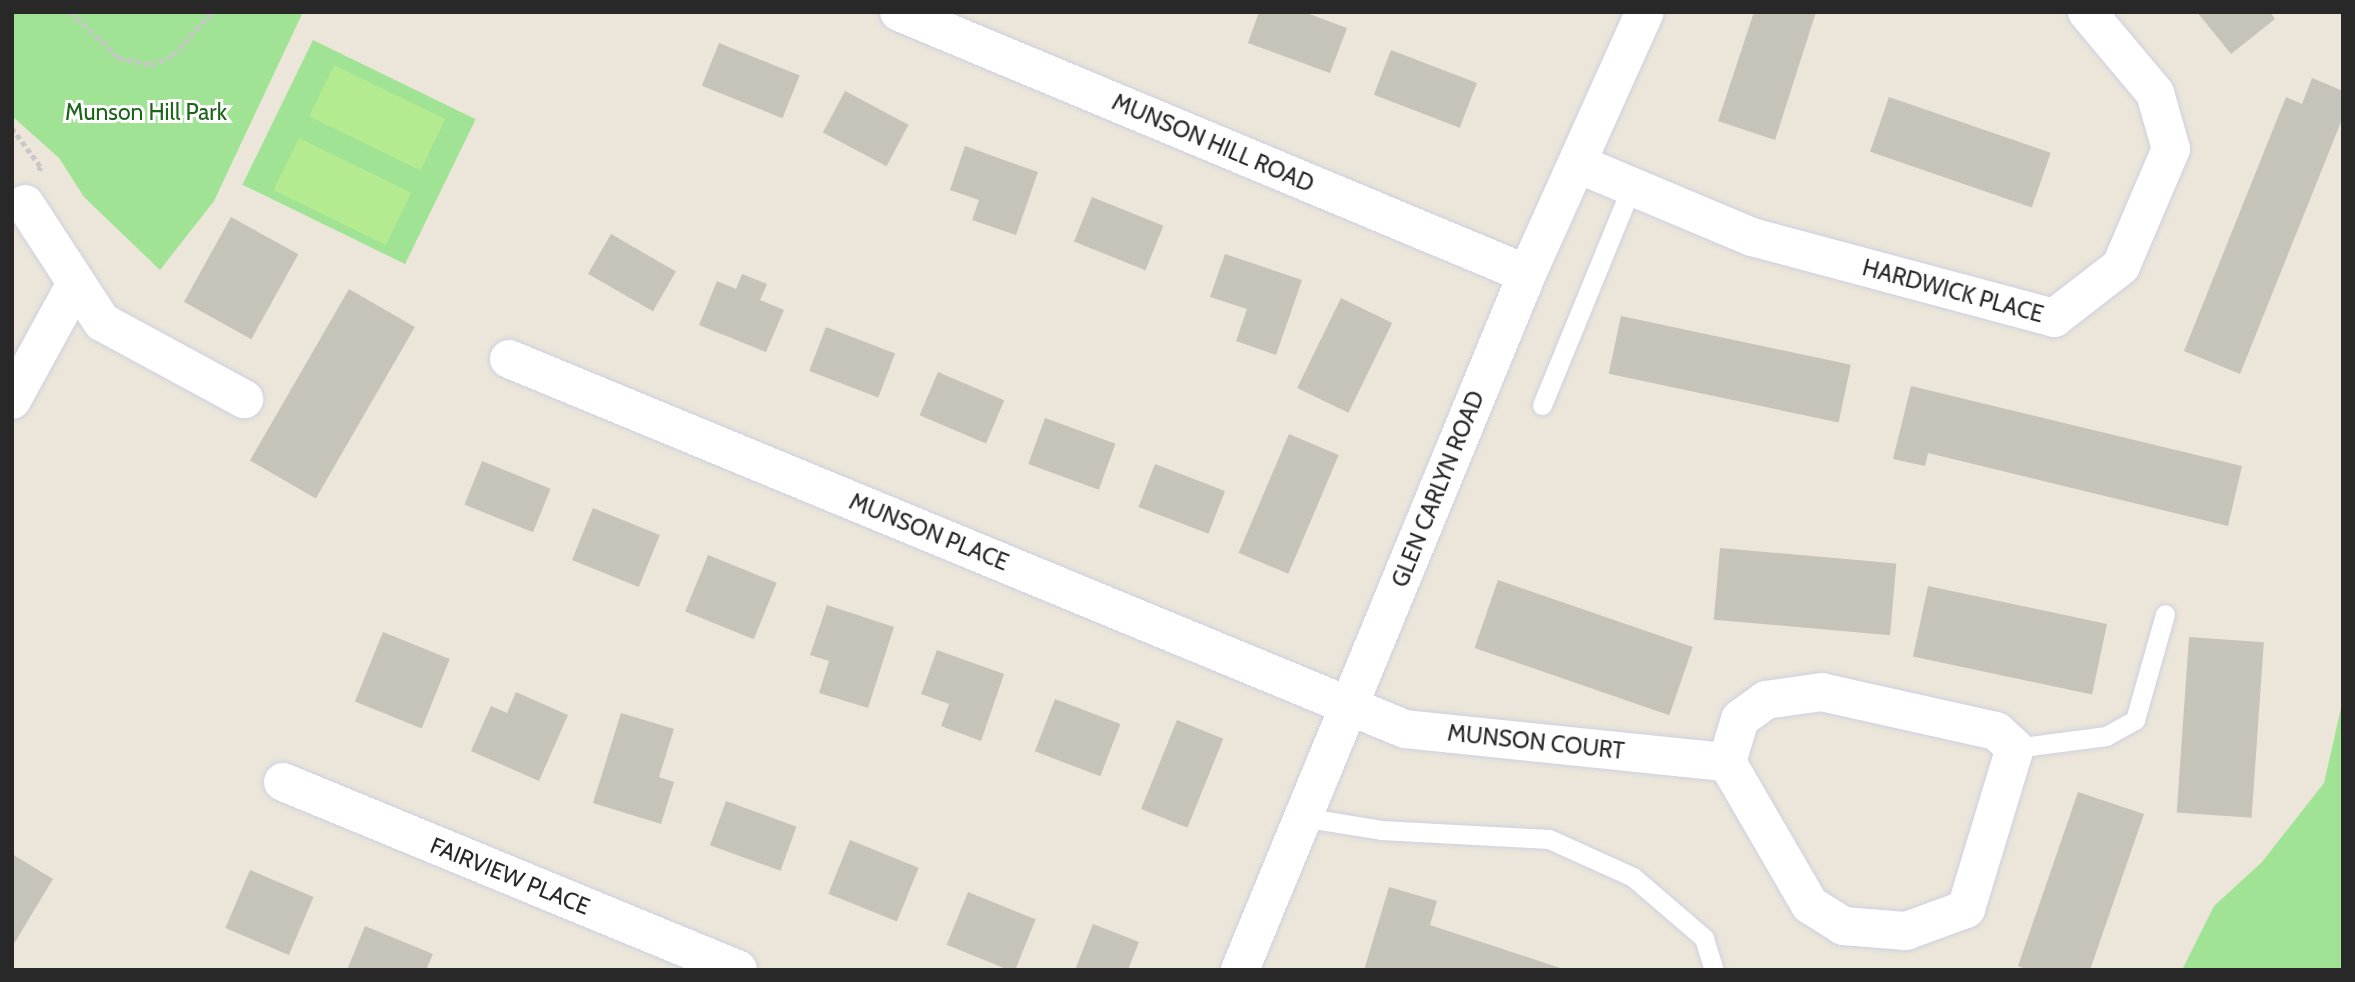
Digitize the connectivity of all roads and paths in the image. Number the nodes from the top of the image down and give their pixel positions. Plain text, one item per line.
1 (71, 12) edge
2 (212, 12) edge
3 (899, 12) edge
4 (1644, 12) edge
5 (2087, 12) edge
6 (12, 128) edge
7 (1578, 164) junction
8 (1632, 187) junction
9 (24, 204) joint
10 (1527, 274) junction
11 (75, 285) junction
12 (509, 359) dead end
13 (12, 400) edge
14 (244, 400) dead end
15 (1542, 405) dead end
16 (2165, 614) dead end
17 (1349, 706) junction
18 (2014, 748) junction
19 (1727, 762) junction
20 (283, 782) dead end
21 (1302, 817) junction
22 (738, 970) edge
23 (1240, 970) edge
24 (1714, 970) edge

1 - 2 path
3 - 10 street, MUNSON HILL ROAD
4 - 7 street, GLEN CARLYN ROAD
5 - 8 street, HARDWICK PLACE
6 - 9 path
7 - 8 street, HARDWICK PLACE
7 - 10 street, GLEN CARLYN ROAD
8 - 15 lane
9 - 11 street
10 - 17 street, GLEN CARLYN ROAD
11 - 13 street
11 - 14 street
12 - 17 street, MUNSON PLACE
16 - 18 lane
17 - 19 street, MUNSON COURT
17 - 21 street, GLEN CARLYN ROAD
18 - 19 street
18 - 19 street
20 - 22 street, FAIRVIEW PLACE
21 - 23 street, GLEN CARLYN ROAD
21 - 24 lane

